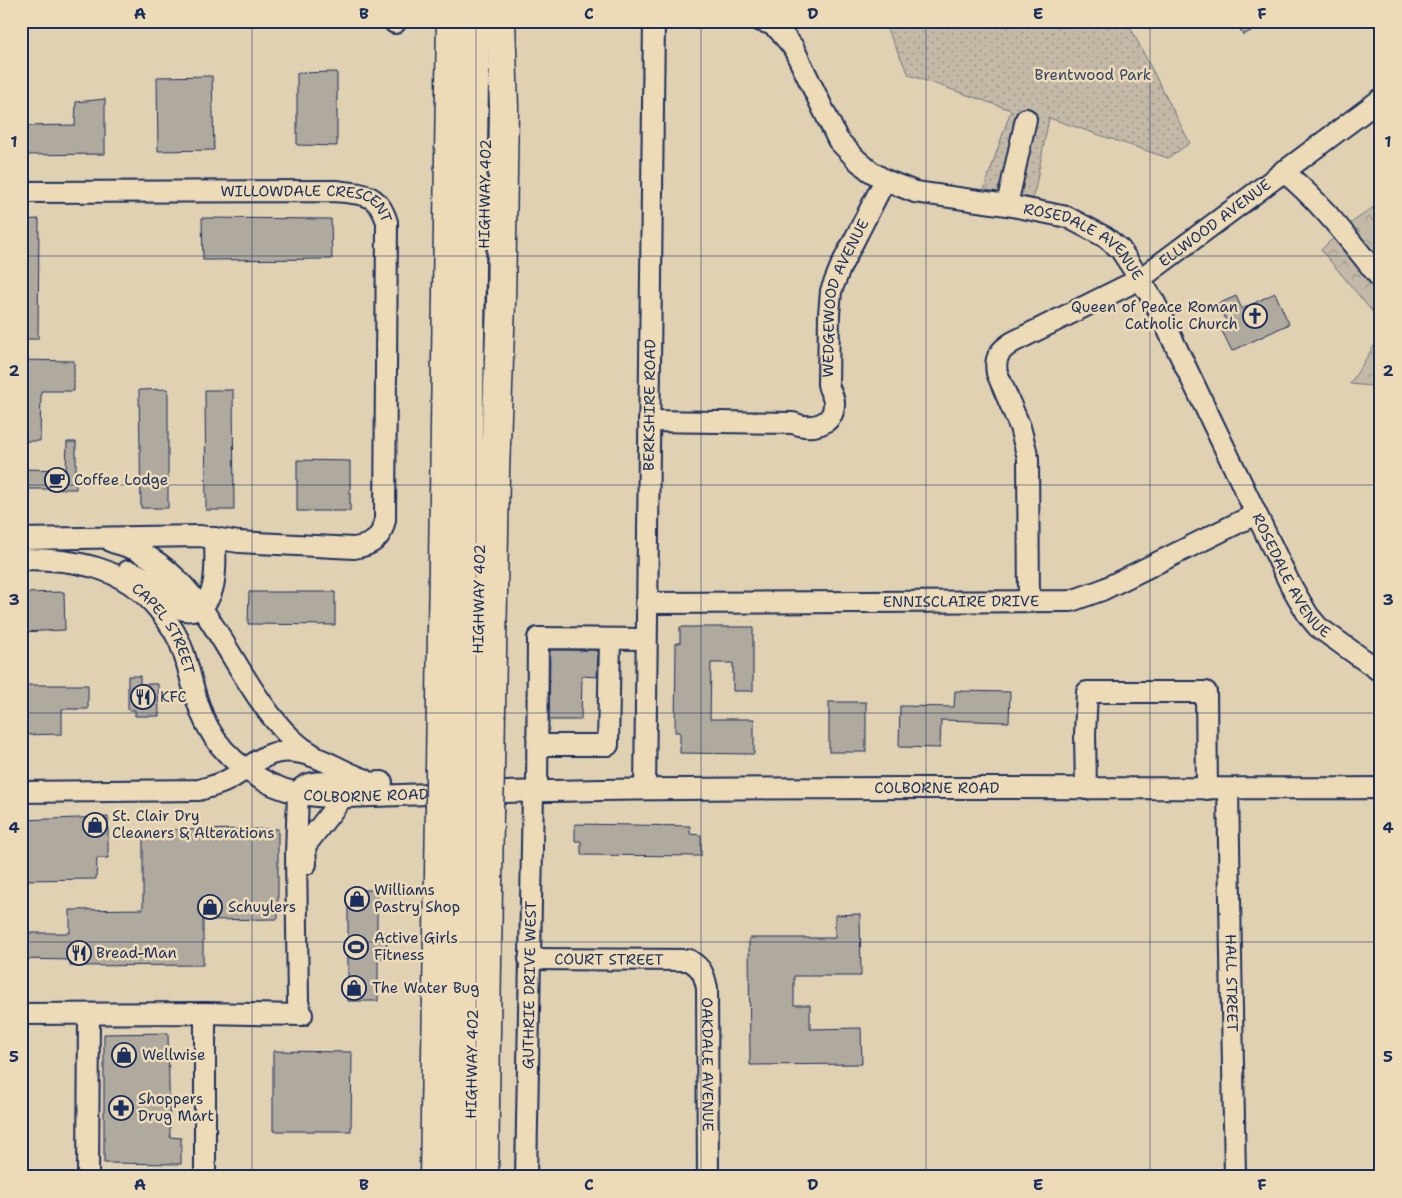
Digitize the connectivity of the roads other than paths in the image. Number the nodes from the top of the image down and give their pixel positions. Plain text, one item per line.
1 (440, 21) edge
2 (451, 21) edge
3 (475, 21) edge
4 (488, 21) edge
5 (501, 21) edge
6 (510, 21) edge
7 (654, 21) edge
8 (761, 21) edge
9 (1381, 99) edge
10 (504, 108) junction
11 (1026, 119) dead end
12 (1284, 171) junction
13 (885, 180) junction
14 (448, 184) junction
15 (21, 192) edge
16 (1007, 205) junction
17 (1140, 279) junction
18 (1381, 279) edge
19 (649, 421) junction
20 (1256, 514) junction
21 (215, 538) junction
22 (21, 539) edge
23 (98, 539) junction
24 (21, 559) edge
25 (87, 564) junction
26 (1029, 602) junction
27 (646, 603) junction
28 (201, 607) junction
29 (610, 639) junction
30 (646, 639) junction
31 (1381, 672) edge
32 (538, 745) junction
33 (320, 759) junction
34 (245, 768) junction
35 (382, 782) junction
36 (276, 786) junction
37 (1207, 788) junction
38 (1381, 788) edge
39 (644, 789) junction
40 (1086, 789) junction
41 (1228, 789) junction
42 (199, 790) junction
43 (470, 791) junction
44 (21, 792) edge
45 (535, 792) junction
46 (298, 793) junction
47 (343, 797) junction
48 (529, 959) junction
49 (689, 960) joint
50 (298, 1002) junction
51 (21, 1014) edge
52 (88, 1014) junction
53 (205, 1014) junction
54 (88, 1177) edge
55 (205, 1177) edge
56 (434, 1177) edge
57 (457, 1177) edge
58 (470, 1177) edge
59 (484, 1177) edge
60 (526, 1177) edge
61 (708, 1177) edge
62 (1234, 1177) edge

1 - 14 highway
2 - 14 highway, HIGHWAY 402
3 - 43 highway
4 - 43 highway, HIGHWAY 402
5 - 10 highway
6 - 10 highway
7 - 19 street, BERKSHIRE ROAD
8 - 13 street, ROSEDALE AVENUE
9 - 12 street, ELLWOOD AVENUE
10 - 43 highway
11 - 16 street
12 - 17 street, ELLWOOD AVENUE
12 - 18 street
13 - 16 street, ROSEDALE AVENUE
13 - 19 street, WEDGEWOOD AVENUE
14 - 43 highway, HIGHWAY 402
15 - 21 street, WILLOWDALE CRESCENT
16 - 17 street, ROSEDALE AVENUE
17 - 20 street, ROSEDALE AVENUE
17 - 26 street, ELLWOOD AVENUE
19 - 27 street, BERKSHIRE ROAD
20 - 26 street, ENNISCLAIRE DRIVE
20 - 31 street, ROSEDALE AVENUE
21 - 23 street
21 - 28 street
22 - 23 street
23 - 28 street
24 - 25 street, CAPEL STREET
25 - 28 street, CAPEL STREET
25 - 34 street, CAPEL STREET
26 - 27 street, ENNISCLAIRE DRIVE
27 - 30 street, BERKSHIRE ROAD
28 - 33 street
29 - 30 street
29 - 32 street
29 - 32 street, GUTHRIE DRIVE WEST
30 - 39 street, BERKSHIRE ROAD
32 - 45 street, GUTHRIE DRIVE WEST
33 - 34 street, COLBORNE ROAD
33 - 35 street, COLBORNE ROAD
34 - 36 street, COLBORNE ROAD
34 - 42 street, COLBORNE ROAD
35 - 43 street, COLBORNE ROAD
35 - 46 street
36 - 42 street
36 - 46 street, COLBORNE ROAD
37 - 40 street, COLBORNE ROAD
37 - 40 street
37 - 41 street, COLBORNE ROAD
38 - 41 street, COLBORNE ROAD
39 - 40 street, COLBORNE ROAD
39 - 45 street, COLBORNE ROAD
41 - 62 street, HALL STREET
42 - 44 street, COLBORNE ROAD
43 - 45 street, COLBORNE ROAD
43 - 47 street, COLBORNE ROAD
43 - 56 highway, HIGHWAY 402
43 - 57 highway
43 - 58 highway, HIGHWAY 402
43 - 59 highway
45 - 48 street, GUTHRIE DRIVE WEST
46 - 47 street, COLBORNE ROAD
46 - 50 street
47 - 50 street
48 - 49 street, COURT STREET
48 - 60 street, GUTHRIE DRIVE WEST
49 - 61 street, OAKDALE AVENUE
50 - 53 street
51 - 52 street
52 - 53 street
52 - 54 street
53 - 55 street

